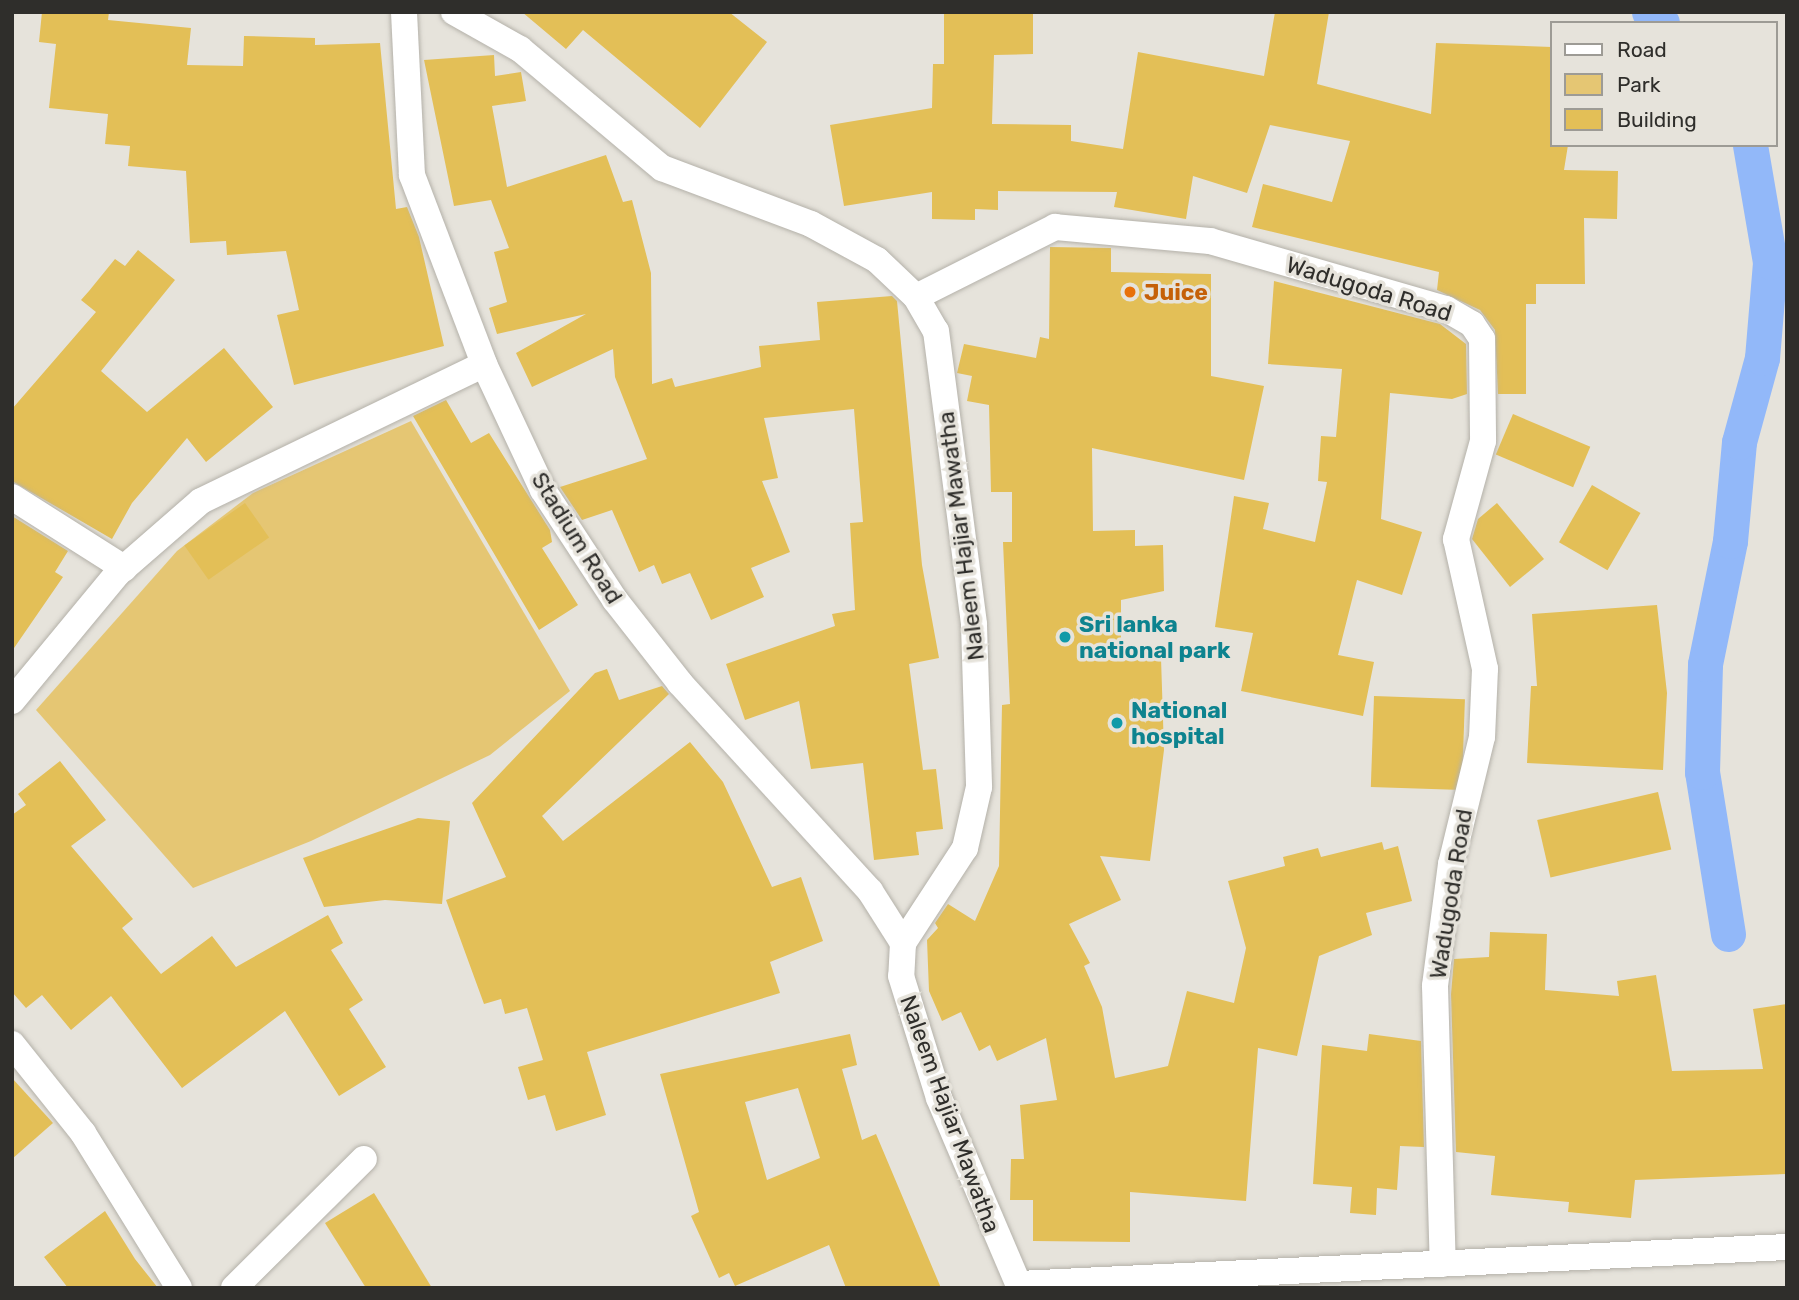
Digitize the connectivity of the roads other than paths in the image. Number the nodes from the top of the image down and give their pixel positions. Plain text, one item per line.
1 (404, 12) edge
2 (453, 12) edge
3 (916, 297) junction
4 (484, 364) junction
5 (12, 497) edge
6 (124, 568) junction
7 (12, 701) edge
8 (903, 943) junction
9 (12, 1044) edge
10 (363, 1158) dead end
11 (1787, 1247) edge
12 (1443, 1264) junction
13 (1020, 1286) edge
14 (178, 1288) edge
15 (234, 1288) edge

1 - 4 street, Stadium Road
2 - 3 street, Naleem Hajiar Mawatha
3 - 8 street, Naleem Hajiar Mawatha
3 - 12 street, Wadugoda Road
4 - 6 street
4 - 8 street, Stadium Road
5 - 6 street
6 - 7 street
8 - 13 street, Naleem Hajiar Mawatha
9 - 14 street
10 - 15 street
11 - 12 street
12 - 13 street

